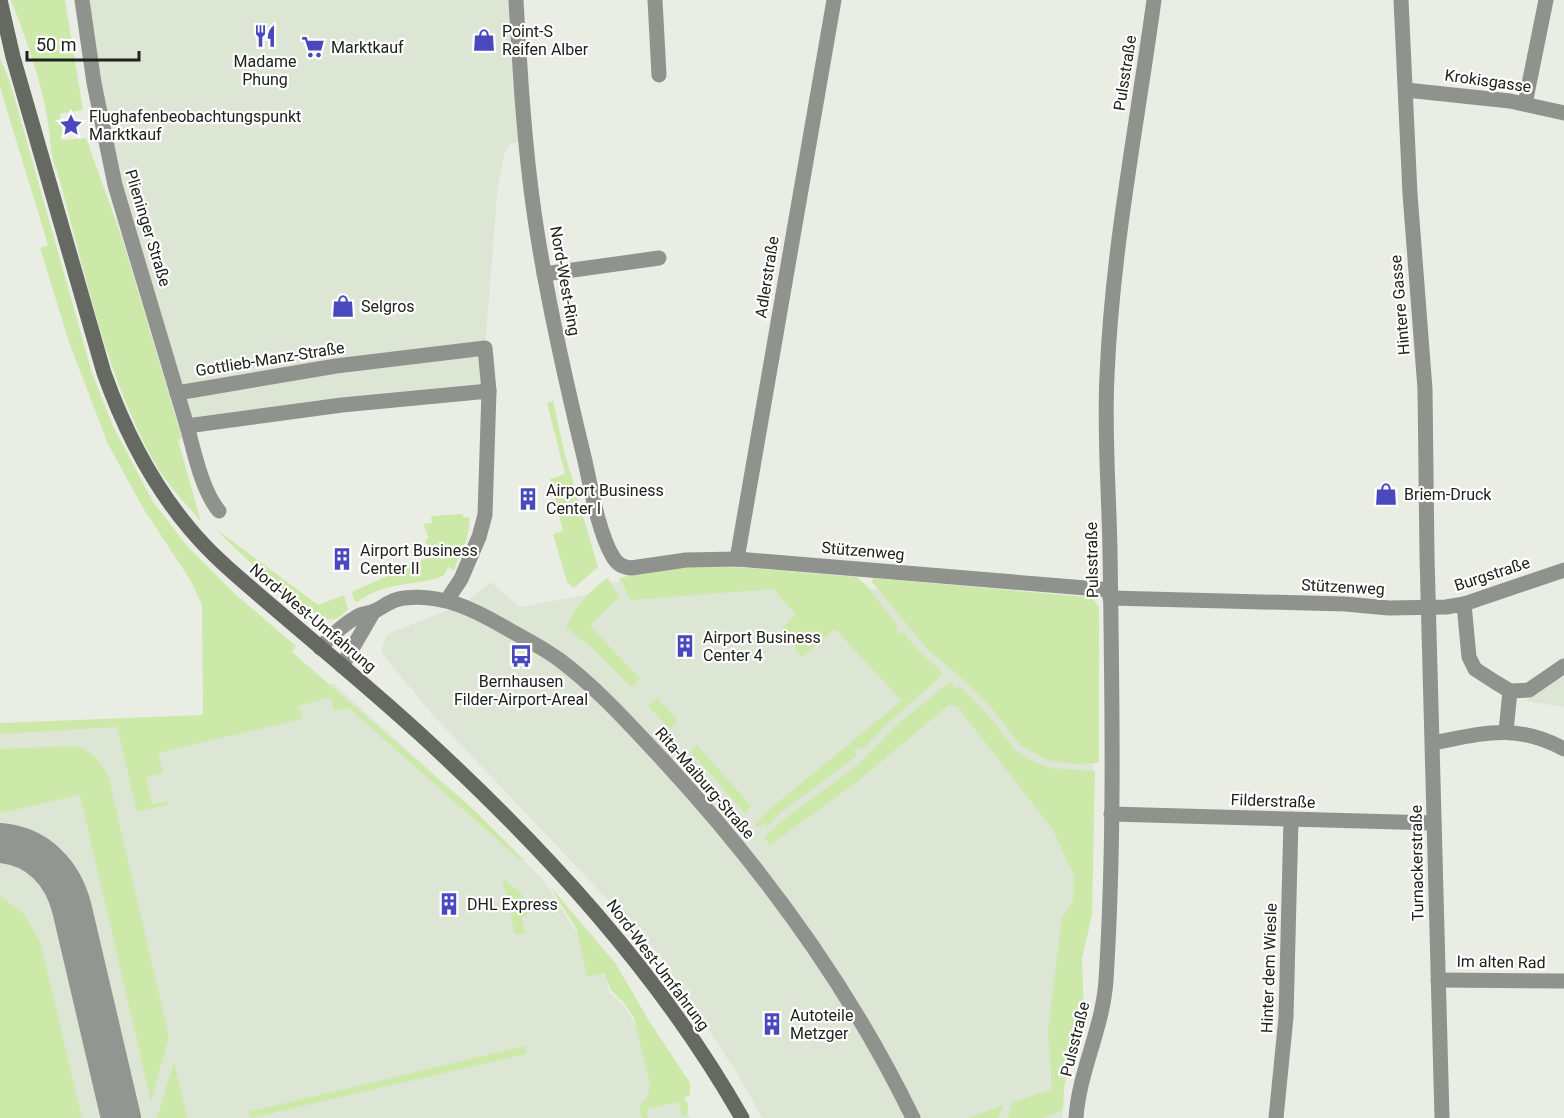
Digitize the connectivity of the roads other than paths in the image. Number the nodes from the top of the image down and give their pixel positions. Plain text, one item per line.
1 (0, 0) edge
2 (82, 0) edge
3 (516, 0) edge
4 (655, 0) edge
5 (834, 0) edge
6 (1154, 0) edge
7 (1401, 0) edge
8 (1546, 0) edge
9 (0, 32) edge
10 (14, 57) junction
11 (658, 75) dead end
12 (1406, 90) junction
13 (1525, 104) junction
14 (1564, 113) edge
15 (659, 258) dead end
16 (544, 274) junction
17 (489, 391) junction
18 (177, 393) junction
19 (187, 426) junction
20 (219, 511) dead end
21 (737, 560) junction
22 (616, 561) joint
23 (1564, 570) edge
24 (1110, 594) junction
25 (447, 600) junction
26 (1464, 604) junction
27 (1430, 608) junction
28 (374, 612) junction
29 (320, 648) junction
30 (342, 666) junction
31 (1564, 666) edge
32 (1510, 691) junction
33 (1506, 731) junction
34 (1433, 743) junction
35 (1564, 749) edge
36 (1111, 814) junction
37 (1291, 819) junction
38 (1434, 823) junction
39 (1438, 980) junction
40 (1564, 981) edge
41 (742, 1118) edge
42 (914, 1118) edge
43 (1076, 1118) edge
44 (1276, 1118) edge
45 (1442, 1118) edge

1 - 10 main road, Nord-West-Umfahrung
2 - 18 street, Plieninger Straße
3 - 16 street, Nord-West-Ring
4 - 11 street
5 - 21 street, Adlerstraße
6 - 24 street, Pulsstraße
7 - 12 street, Hintere Gasse
8 - 13 street
9 - 10 main road, Nord-West-Umfahrung
10 - 29 main road, Nord-West-Umfahrung
12 - 13 street, Krokisgasse
12 - 27 street, Hintere Gasse
13 - 14 street, Krokisgasse
15 - 16 street
16 - 22 street, Nord-West-Ring
17 - 18 street, Gottlieb-Manz-Straße
17 - 19 street
17 - 25 street, Gottlieb-Manz-Straße
18 - 19 street, Gottlieb-Manz-Straße
19 - 20 street, Gottlieb-Manz-Straße
21 - 22 street, Stützenweg
21 - 24 street, Stützenweg
23 - 26 street, Burgstraße
24 - 27 street, Stützenweg
24 - 36 street, Pulsstraße
25 - 28 street, Rita-Maiburg-Straße
25 - 42 street, Rita-Maiburg-Straße
26 - 27 street, Burgstraße
26 - 32 street
27 - 34 street, Turnackerstraße
28 - 29 street, Rita-Maiburg-Straße
28 - 30 street
29 - 30 main road, Nord-West-Umfahrung
30 - 41 main road, Nord-West-Umfahrung
31 - 32 street
32 - 33 street
33 - 34 street
33 - 35 street
34 - 38 street, Turnackerstraße
36 - 37 street, Filderstraße
36 - 43 street, Pulsstraße
37 - 38 street, Filderstraße
37 - 44 street, Hinter dem Wiesle
38 - 39 street, Turnackerstraße
39 - 40 street, Im alten Rad
39 - 45 street, Turnackerstraße

